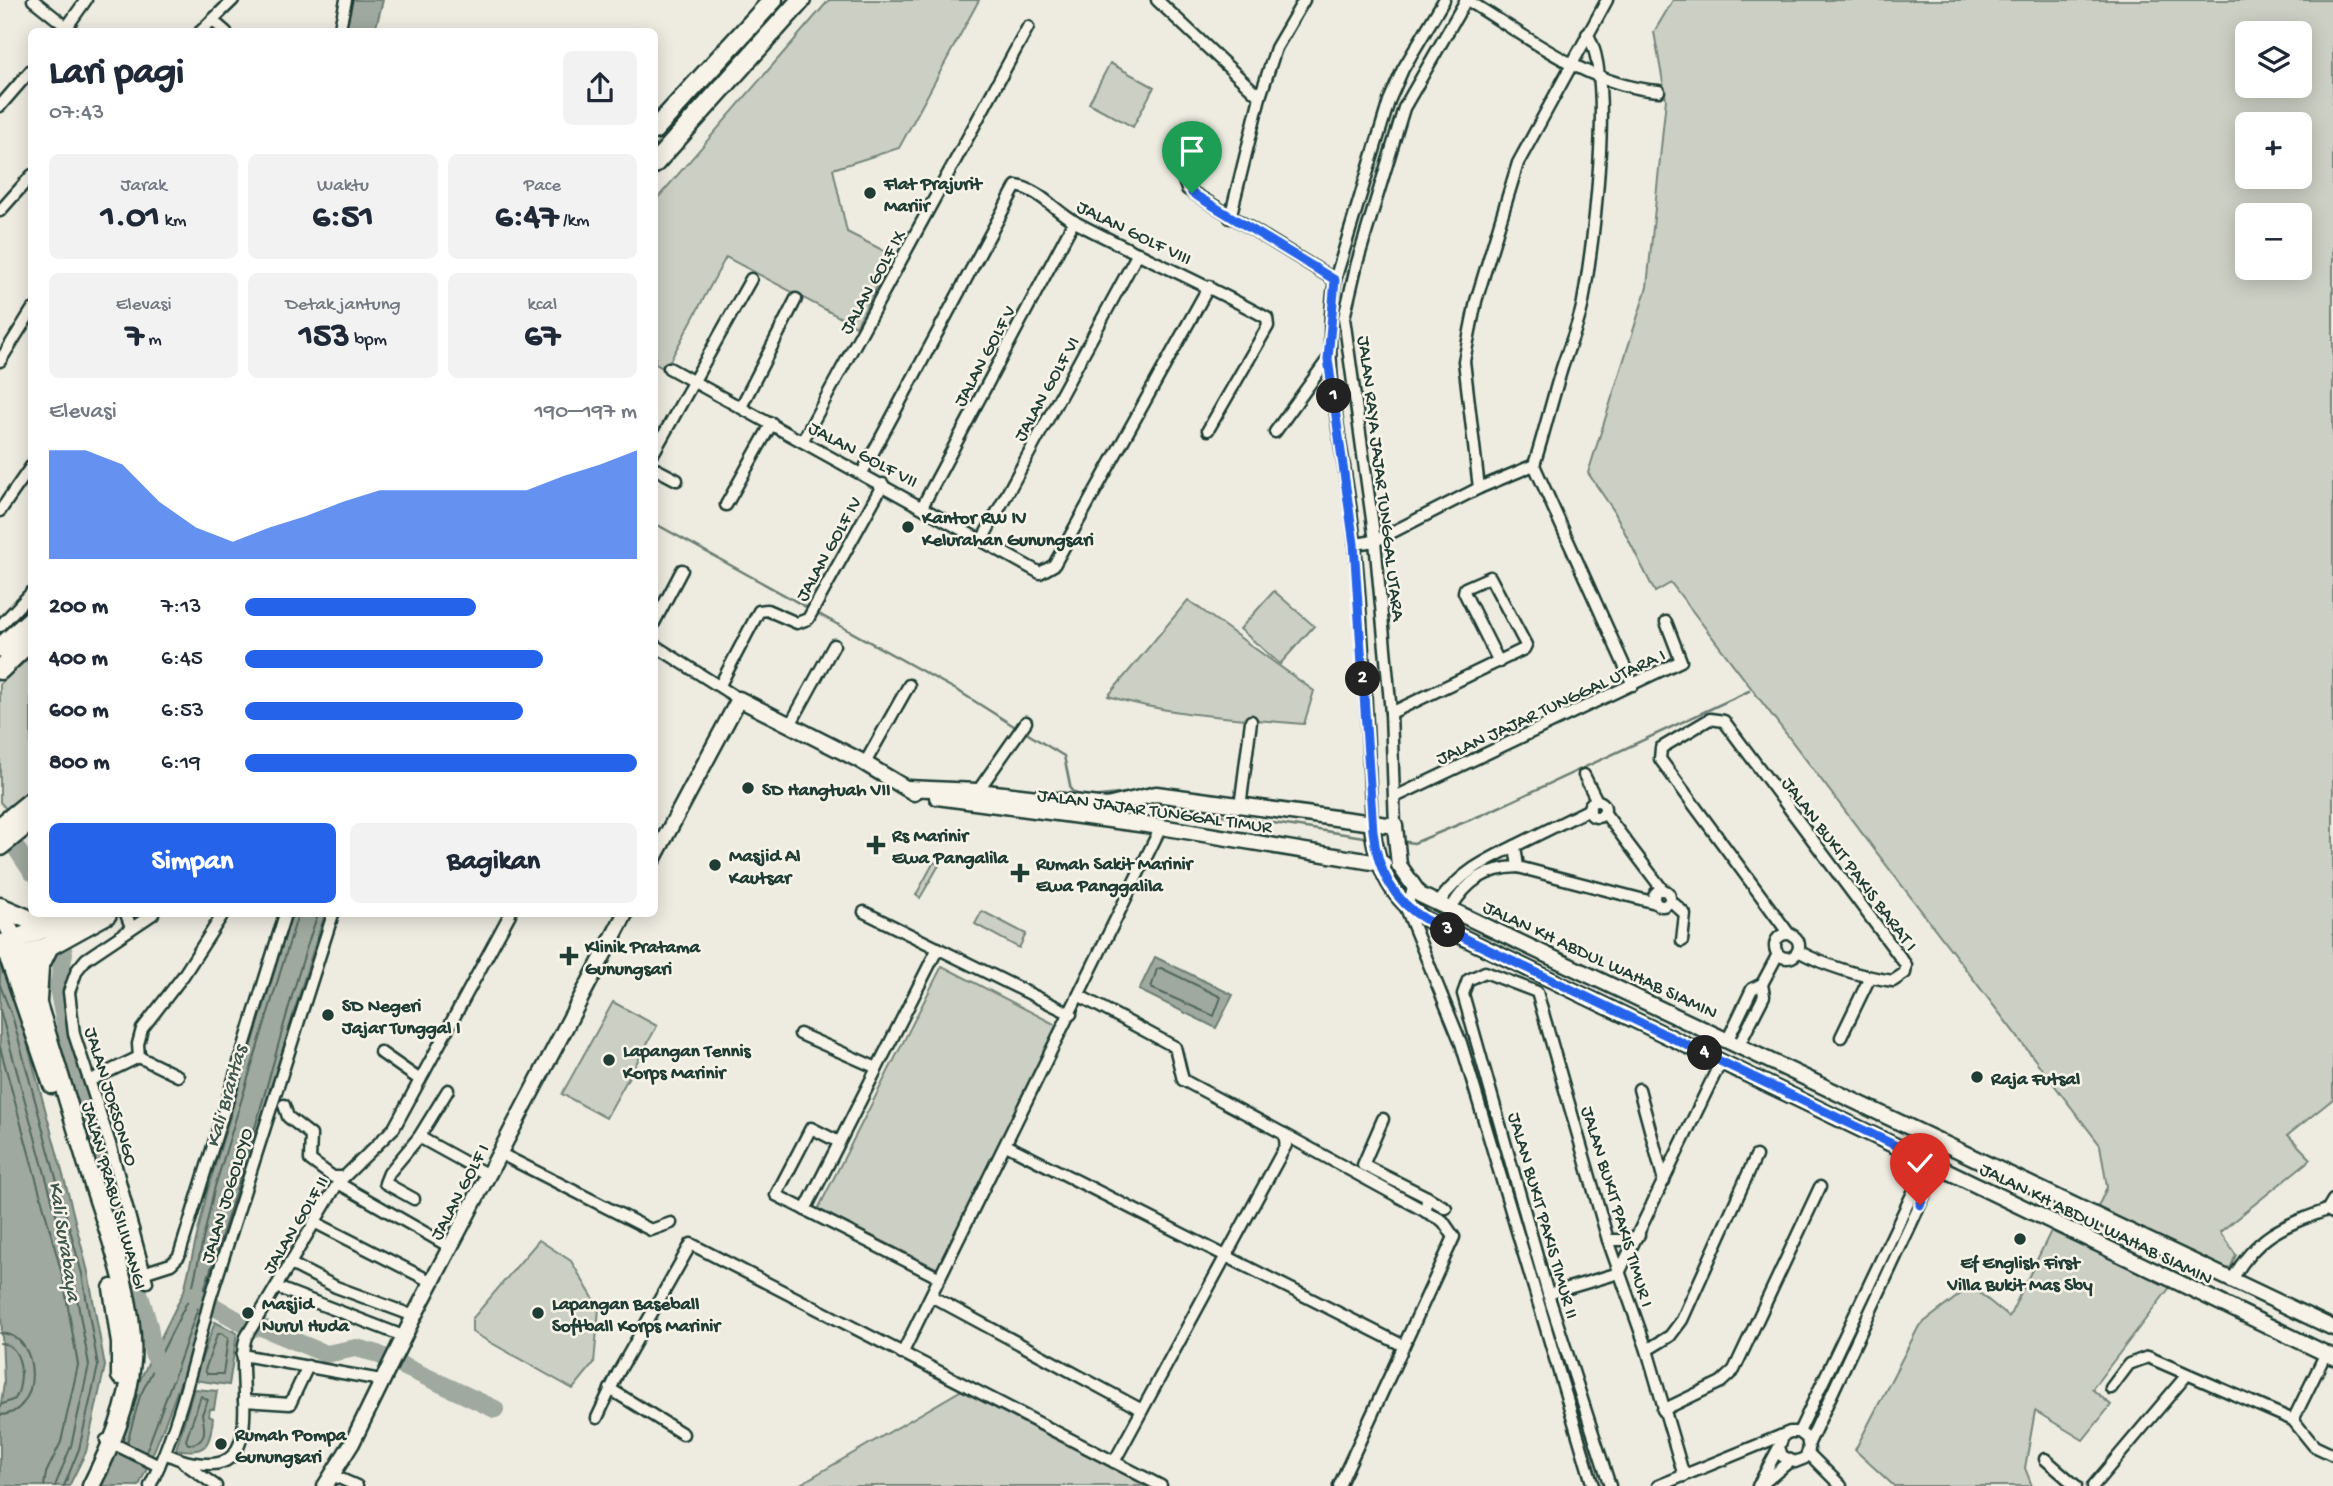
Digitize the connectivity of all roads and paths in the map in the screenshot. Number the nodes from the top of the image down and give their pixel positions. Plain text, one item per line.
1 (33, 0) edge
2 (86, 0) edge
3 (233, 0) edge
4 (346, 0) edge
5 (772, 0) edge
6 (801, 0) edge
7 (1157, 0) edge
8 (1304, 0) edge
9 (1444, 0) edge
10 (1467, 0) edge
11 (1607, 0) edge
12 (212, 20) junction
13 (1028, 27) dead end
14 (66, 28) edge
15 (69, 28) edge
16 (204, 28) edge
17 (221, 28) edge
18 (340, 28) edge
19 (1587, 34) junction
20 (1571, 62) junction
21 (28, 74) edge
22 (1598, 78) junction
23 (1659, 91) dead end
24 (1260, 97) junction
25 (1389, 101) junction
26 (0, 106) edge
27 (1404, 108) junction
28 (658, 126) edge
29 (1190, 149) dead end
30 (658, 160) edge
31 (28, 180) edge
32 (0, 211) edge
33 (1230, 218) junction
34 (1074, 221) junction
35 (1138, 253) junction
36 (751, 279) dead end
37 (1335, 280) junction
38 (1209, 286) junction
39 (796, 299) dead end
40 (28, 316) edge
41 (1328, 359) junction
42 (0, 361) edge
43 (669, 368) dead end
44 (692, 382) junction
45 (741, 407) junction
46 (772, 423) junction
47 (1208, 430) dead end
48 (1275, 432) dead end
49 (803, 440) junction
50 (658, 445) edge
51 (1534, 465) junction
52 (658, 470) edge
53 (28, 471) edge
54 (862, 472) junction
55 (677, 480) dead end
56 (883, 484) junction
57 (1479, 488) junction
58 (726, 505) dead end
59 (923, 505) junction
60 (0, 512) edge
61 (982, 540) junction
62 (1375, 541) junction
63 (1354, 544) junction
64 (682, 570) dead end
65 (28, 596) edge
66 (658, 615) edge
67 (1667, 622) dead end
68 (28, 623) edge
69 (0, 625) edge
70 (28, 643) edge
71 (834, 645) dead end
72 (658, 647) edge
73 (0, 648) edge
74 (1499, 662) junction
75 (0, 670) edge
76 (1633, 684) junction
77 (720, 685) junction
78 (909, 685) dead end
79 (739, 699) junction
80 (1391, 713) junction
81 (1251, 721) dead end
82 (1026, 722) dead end
83 (790, 725) junction
84 (865, 763) junction
85 (1584, 775) dead end
86 (975, 796) junction
87 (1395, 797) junction
88 (1593, 805) junction
89 (28, 806) edge
90 (1240, 807) junction
91 (15, 824) edge
92 (1161, 827) junction
93 (1372, 828) junction
94 (1395, 830) junction
95 (0, 846) edge
96 (1515, 846) junction
97 (658, 851) edge
98 (1377, 861) junction
99 (1399, 863) junction
100 (1518, 867) junction
101 (1413, 889) junction
102 (1662, 889) junction
103 (1670, 900) junction
104 (1656, 903) junction
105 (1445, 905) junction
106 (1406, 908) junction
107 (0, 909) edge
108 (864, 912) dead end
109 (127, 917) edge
110 (148, 917) edge
111 (221, 917) edge
112 (284, 917) edge
113 (326, 917) edge
114 (508, 917) edge
115 (623, 917) edge
116 (79, 920) edge
117 (131, 927) junction
118 (1789, 934) junction
119 (51, 936) junction
120 (1682, 941) dead end
121 (10, 948) edge
122 (938, 948) junction
123 (1798, 951) junction
124 (1778, 954) junction
125 (1493, 973) joint
126 (1870, 977) junction
127 (1080, 996) junction
128 (37, 1000) junction
129 (1651, 1004) junction
130 (1070, 1014) junction
131 (1679, 1016) junction
132 (1643, 1023) junction
133 (800, 1034) dead end
134 (1670, 1036) junction
135 (1841, 1037) dead end
136 (1734, 1042) junction
137 (380, 1052) dead end
138 (139, 1057) junction
139 (1721, 1061) junction
140 (877, 1068) junction
141 (178, 1076) dead end
142 (91, 1080) junction
143 (419, 1080) junction
144 (1639, 1089) dead end
145 (448, 1090) dead end
146 (284, 1105) dead end
147 (1383, 1119) dead end
148 (1284, 1134) junction
149 (419, 1137) junction
150 (839, 1142) junction
151 (1006, 1145) junction
152 (499, 1153) junction
153 (1966, 1153) junction
154 (1756, 1156) dead end
155 (1933, 1163) junction
156 (488, 1175) junction
157 (1956, 1175) junction
158 (341, 1180) junction
159 (1664, 1181) junction
160 (1819, 1187) dead end
161 (1426, 1197) junction
162 (414, 1199) dead end
163 (2333, 1199) edge
164 (1446, 1208) dead end
165 (805, 1210) junction
166 (1426, 1212) junction
167 (2330, 1212) edge
168 (1906, 1220) junction
169 (314, 1222) junction
170 (671, 1223) dead end
171 (132, 1229) junction
172 (1639, 1234) junction
173 (110, 1235) junction
174 (1608, 1240) junction
175 (450, 1247) junction
176 (1886, 1249) junction
177 (1897, 1254) junction
178 (1224, 1255) junction
179 (289, 1263) junction
180 (1619, 1273) junction
181 (940, 1278) junction
182 (2232, 1280) junction
183 (432, 1282) junction
184 (276, 1287) junction
185 (2255, 1291) junction
186 (1548, 1294) junction
187 (931, 1296) junction
188 (2278, 1302) junction
189 (2246, 1314) junction
190 (414, 1316) junction
191 (2266, 1324) junction
192 (2333, 1328) edge
193 (404, 1336) junction
194 (1402, 1345) junction
195 (1647, 1350) junction
196 (902, 1354) junction
197 (243, 1355) junction
198 (2330, 1355) edge
199 (308, 1366) junction
200 (2186, 1376) junction
201 (381, 1380) junction
202 (2111, 1388) dead end
203 (610, 1389) junction
204 (244, 1401) junction
205 (1142, 1410) junction
206 (1663, 1410) junction
207 (597, 1418) dead end
208 (2293, 1420) junction
209 (1799, 1432) junction
210 (683, 1434) dead end
211 (1781, 1442) junction
212 (111, 1443) junction
213 (1808, 1448) junction
214 (165, 1453) junction
215 (2333, 1455) edge
216 (2045, 1459) dead end
217 (1790, 1461) junction
218 (1114, 1462) junction
219 (184, 1463) junction
220 (156, 1464) junction
221 (1684, 1476) junction
222 (331, 1479) edge
223 (81, 1486) edge
224 (91, 1486) edge
225 (150, 1486) edge
226 (215, 1486) edge
227 (357, 1486) edge
228 (1161, 1486) edge
229 (1339, 1486) edge
230 (1593, 1486) edge
231 (1609, 1486) edge
232 (1658, 1486) edge
233 (1759, 1486) edge
234 (1841, 1486) edge
235 (2076, 1486) edge
236 (2093, 1486) edge

1 - 14 street
2 - 15 street
3 - 12 street
4 - 18 street
5 - 28 highway
6 - 30 highway
7 - 24 street
8 - 24 street
9 - 25 street, JALAN RAYA JAJAR TUNGGAL UTARA
10 - 20 street
10 - 27 street, JALAN RAYA JAJAR TUNGGAL UTARA
11 - 19 street
12 - 16 street
12 - 17 street
13 - 49 street, JALAN GOLF IX
19 - 20 street
19 - 22 street
20 - 22 street
20 - 57 street
21 - 26 street
22 - 23 street
22 - 51 street
24 - 33 street
25 - 27 street
25 - 37 street, JALAN RAYA JAJAR TUNGGAL UTARA
27 - 62 street, JALAN RAYA JAJAR TUNGGAL UTARA
29 - 33 street
31 - 32 street
33 - 37 street
34 - 35 street, JALAN GOLF VIII
34 - 54 street, JALAN GOLF VIII
34 - 59 street, JALAN GOLF V
35 - 38 street, JALAN GOLF VIII
35 - 61 street, JALAN GOLF VI
36 - 44 street
37 - 41 street, JALAN RAYA JAJAR TUNGGAL UTARA
38 - 47 street, JALAN GOLF VIII
38 - 61 street, JALAN GOLF VII
39 - 45 street
40 - 42 street
41 - 48 street
41 - 63 street, JALAN RAYA JAJAR TUNGGAL UTARA
43 - 44 street, JALAN GOLF VII
44 - 45 street, JALAN GOLF VII
44 - 50 street
45 - 46 street, JALAN GOLF VII
46 - 49 street, JALAN GOLF VII
46 - 58 street
49 - 54 street, JALAN GOLF VII
51 - 57 street
51 - 76 street
52 - 55 street
53 - 60 street
54 - 56 street, JALAN GOLF VII
56 - 59 street, JALAN GOLF VII
56 - 77 street, JALAN GOLF IV
57 - 62 street
59 - 61 street, JALAN GOLF VII
62 - 63 street
62 - 80 street, JALAN RAYA JAJAR TUNGGAL UTARA
63 - 93 street, JALAN RAYA JAJAR TUNGGAL UTARA
64 - 66 street
65 - 69 street
67 - 76 street, JALAN JAJAR TUNGGAL UTARA I
68 - 73 highway
70 - 75 highway
71 - 83 street
72 - 77 street
74 - 74 street
74 - 80 street
76 - 87 street, JALAN JAJAR TUNGGAL UTARA I
77 - 79 street
78 - 84 street
79 - 83 main road, JALAN JAJAR TUNGGAL TIMUR
79 - 97 main road
80 - 87 street, JALAN RAYA JAJAR TUNGGAL UTARA
81 - 90 street
82 - 86 street
83 - 84 main road, JALAN JAJAR TUNGGAL TIMUR
84 - 86 main road, JALAN JAJAR TUNGGAL TIMUR
85 - 88 street
86 - 90 main road, JALAN JAJAR TUNGGAL TIMUR
86 - 92 main road, JALAN JAJAR TUNGGAL TIMUR
87 - 94 street, JALAN RAYA JAJAR TUNGGAL UTARA
88 - 96 street
88 - 102 street
89 - 91 highway
90 - 93 main road, JALAN JAJAR TUNGGAL TIMUR
91 - 95 highway
92 - 98 main road, JALAN JAJAR TUNGGAL TIMUR
92 - 127 street
93 - 94 main road, JALAN JAJAR TUNGGAL TIMUR
93 - 98 main road, JALAN RAYA JAJAR TUNGGAL UTARA
94 - 99 main road, JALAN RAYA JAJAR TUNGGAL UTARA
96 - 100 street
96 - 105 street
98 - 99 main road, JALAN JAJAR TUNGGAL TIMUR
98 - 106 main road
99 - 101 main road
100 - 104 street
100 - 105 street
101 - 105 main road, JALAN KH ABDUL WAHAB SIAMIN
101 - 106 street
102 - 103 street
102 - 104 street
103 - 104 street
103 - 120 street
105 - 129 main road, JALAN KH ABDUL WAHAB SIAMIN
106 - 132 main road, JALAN KH ABDUL WAHAB SIAMIN
106 - 230 street
107 - 119 highway
107 - 121 main road
108 - 122 street
109 - 117 street
110 - 117 street, JALAN JORSONGO
111 - 138 street
112 - 171 street, JALAN JORSONGO
113 - 214 street, JALAN JOGOLOYO
114 - 143 street, JALAN GOLF II
115 - 152 main road, JALAN GOLF I
116 - 119 highway
117 - 142 street, JALAN JORSONGO
118 - 123 street
118 - 124 street
118 - 126 street, JALAN BUKIT PAKIS BARAT I
119 - 121 highway
119 - 128 highway
121 - 128 main road, JALAN PRABU SILIWANGI
121 - 212 main road, JALAN PRABU SILIWANGI
122 - 130 street
122 - 140 street
123 - 124 street
123 - 126 street, JALAN BUKIT PAKIS BARAT I
124 - 136 street
125 - 174 street, JALAN BUKIT PAKIS TIMUR I
125 - 186 street, JALAN BUKIT PAKIS TIMUR II
126 - 135 street
127 - 130 street
127 - 148 street
128 - 173 main road, JALAN PRABU SILIWANGI
129 - 131 main road, JALAN KH ABDUL WAHAB SIAMIN
129 - 132 main road
130 - 151 street
131 - 134 main road
131 - 136 main road, JALAN KH ABDUL WAHAB SIAMIN
132 - 134 main road, JALAN KH ABDUL WAHAB SIAMIN
133 - 140 street
134 - 139 main road, JALAN KH ABDUL WAHAB SIAMIN
136 - 153 main road, JALAN KH ABDUL WAHAB SIAMIN
137 - 143 street
138 - 141 street
138 - 142 street
139 - 155 main road, JALAN KH ABDUL WAHAB SIAMIN
139 - 159 street
140 - 150 street
142 - 171 street, JALAN JORSONGO
143 - 158 street, JALAN GOLF II
144 - 159 street
145 - 149 street
146 - 158 street
147 - 161 street
148 - 166 street
148 - 178 street
149 - 156 street
149 - 162 street
150 - 165 street
150 - 165 street
151 - 178 street
151 - 181 street
152 - 156 main road, JALAN GOLF I
152 - 170 street
153 - 157 main road
153 - 182 main road, JALAN KH ABDUL WAHAB SIAMIN
154 - 195 street
155 - 157 main road, JALAN KH ABDUL WAHAB SIAMIN
155 - 168 street
156 - 175 main road, JALAN GOLF I
157 - 189 main road, JALAN KH ABDUL WAHAB SIAMIN
158 - 169 street, JALAN GOLF II
158 - 175 street
159 - 172 street
160 - 206 street
161 - 164 street
161 - 166 street
163 - 167 street
165 - 181 street
166 - 194 street
167 - 182 street
168 - 176 street
168 - 177 street
169 - 179 street, JALAN GOLF II
169 - 183 street
171 - 173 street
172 - 174 street
172 - 180 street
173 - 212 main road, JALAN PRABU SILIWANGI
174 - 180 street, JALAN BUKIT PAKIS TIMUR I
175 - 183 main road, JALAN GOLF I
176 - 177 street
176 - 209 street
177 - 213 street
178 - 194 street
178 - 205 street
179 - 184 street, JALAN GOLF II
179 - 190 street
180 - 186 street
180 - 195 street, JALAN BUKIT PAKIS TIMUR I
181 - 187 street
182 - 185 main road, JALAN KH ABDUL WAHAB SIAMIN
183 - 190 main road, JALAN GOLF I
184 - 193 street
184 - 197 street, JALAN GOLF II
185 - 188 main road, JALAN KH ABDUL WAHAB SIAMIN
185 - 189 main road
186 - 231 street, JALAN BUKIT PAKIS TIMUR II
187 - 196 street
187 - 205 street
188 - 191 main road
188 - 192 main road, JALAN KH ABDUL WAHAB SIAMIN
189 - 191 main road, JALAN KH ABDUL WAHAB SIAMIN
190 - 193 main road, JALAN GOLF I
191 - 198 main road, JALAN KH ABDUL WAHAB SIAMIN
193 - 201 main road, JALAN GOLF I
194 - 229 street
195 - 206 street, JALAN BUKIT PAKIS TIMUR I
196 - 203 street
196 - 218 street
197 - 199 street
197 - 204 street, JALAN GOLF II
198 - 208 street
199 - 201 street
199 - 204 street
200 - 202 street
200 - 208 street
200 - 236 street
201 - 222 main road, JALAN GOLF I
203 - 207 street
203 - 210 street
204 - 219 street, JALAN GOLF II
205 - 218 street
206 - 221 street, JALAN BUKIT PAKIS TIMUR I
208 - 215 street
209 - 211 street
209 - 213 street
211 - 217 street
211 - 221 street
211 - 233 street
212 - 220 street
212 - 223 main road, JALAN PRABU SILIWANGI
212 - 224 main road, JALAN PRABU SILIWANGI
213 - 217 street
213 - 234 street
214 - 219 street, JALAN GOLF II
214 - 220 street, JALAN JOGOLOYO
216 - 235 street
217 - 233 street
218 - 228 street
219 - 226 street
220 - 225 street, JALAN JOGOLOYO
221 - 232 street
222 - 227 street

